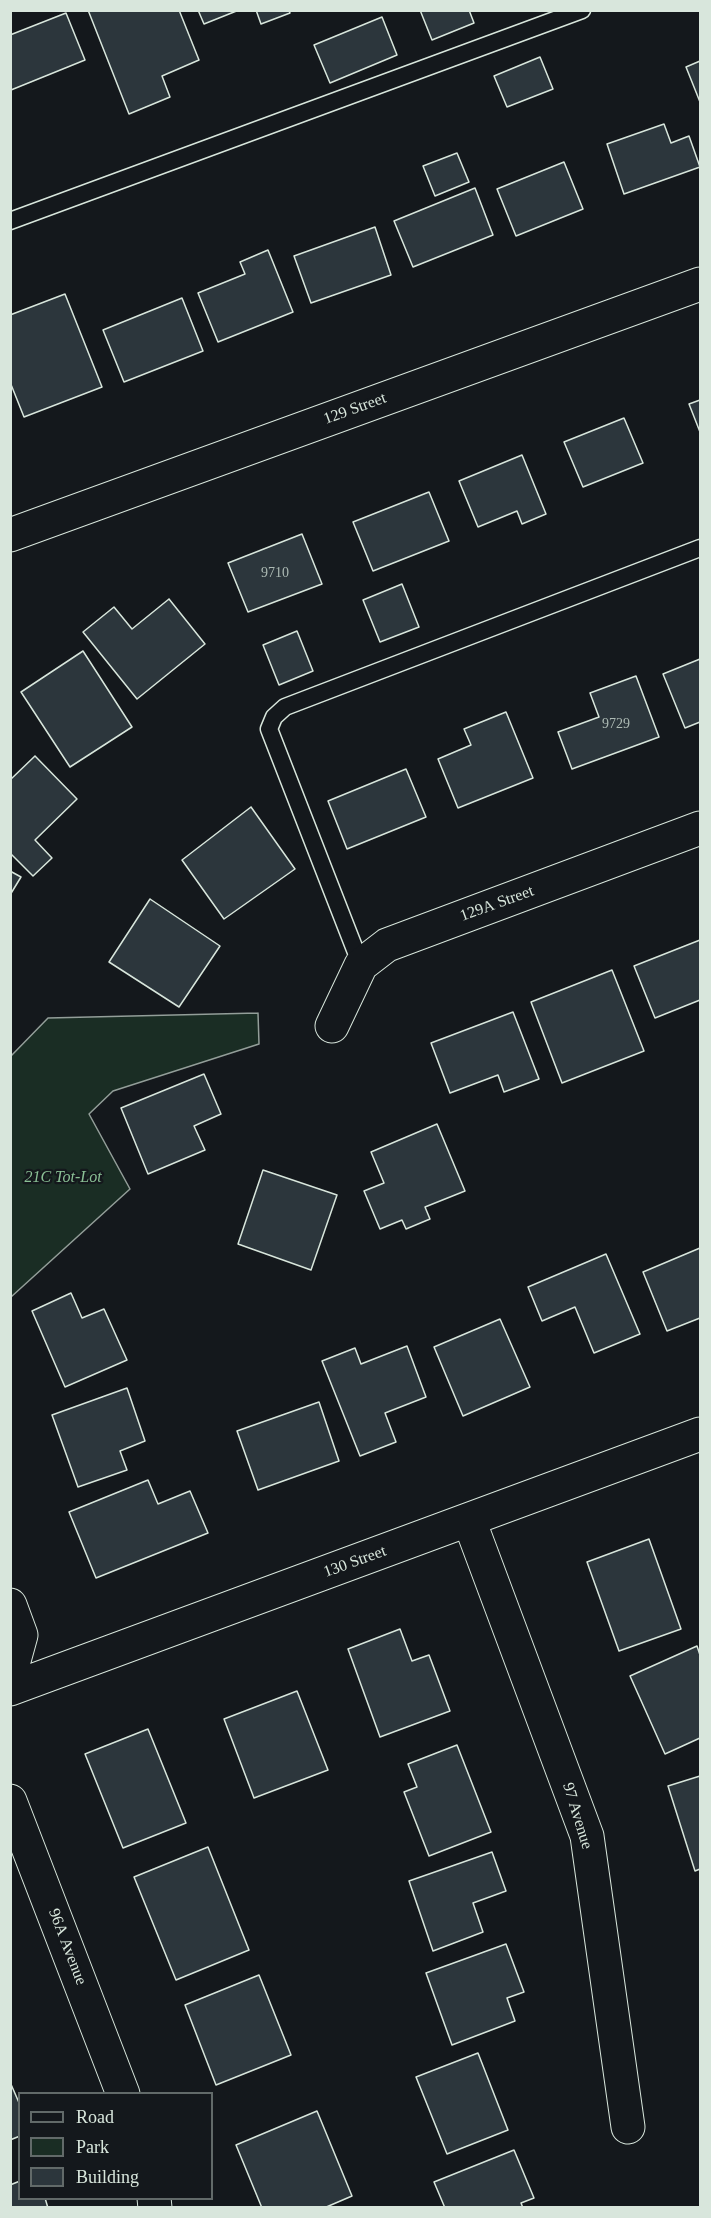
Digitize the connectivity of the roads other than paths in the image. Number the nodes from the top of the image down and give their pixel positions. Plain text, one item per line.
1 (582, 10) edge
2 (10, 221) edge
3 (700, 284) edge
4 (10, 535) edge
5 (700, 548) edge
6 (700, 828) edge
7 (361, 965) junction
8 (332, 1026) dead end
9 (700, 1434) edge
10 (469, 1520) junction
11 (10, 1605) edge
12 (10, 1675) edge
13 (10, 1689) edge
14 (10, 1801) edge
15 (122, 2092) edge
16 (628, 2127) dead end

1 - 2 lane
3 - 4 street, 129 Street
5 - 7 lane
6 - 7 street, 129A Street
7 - 8 street, 129A Street
9 - 10 street, 130 Street
10 - 13 street, 130 Street
10 - 16 street, 97 Avenue
11 - 12 street
14 - 15 street, 96A Avenue

